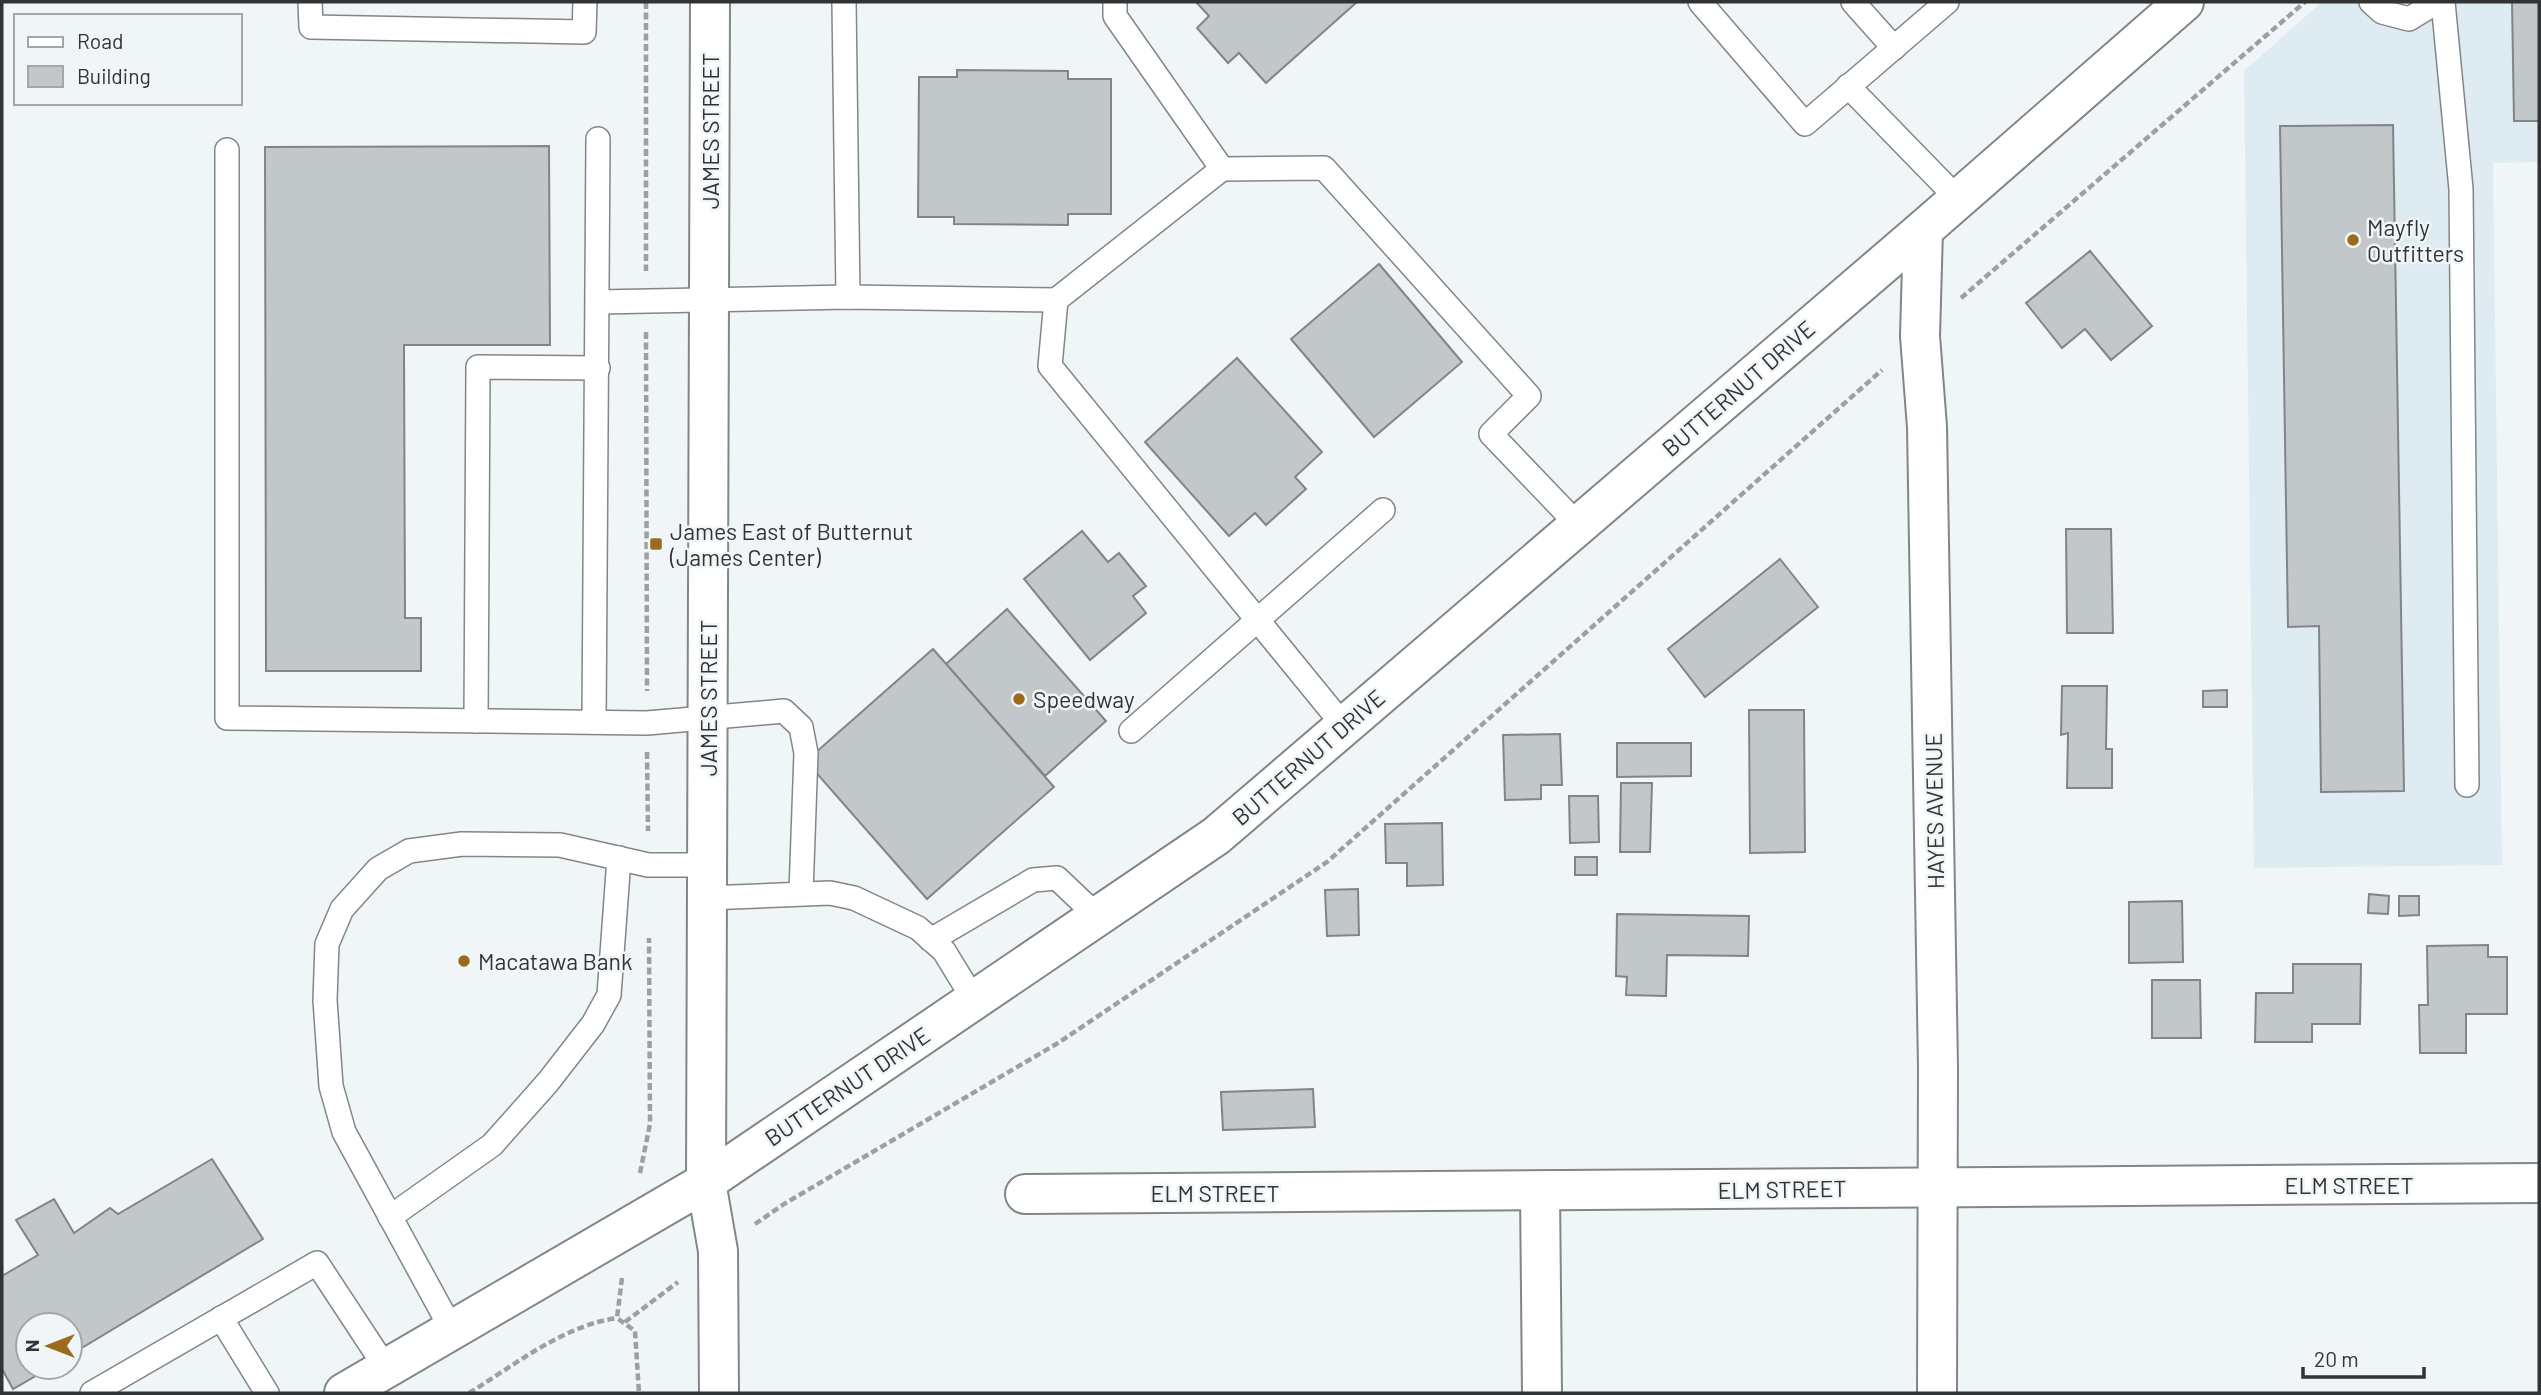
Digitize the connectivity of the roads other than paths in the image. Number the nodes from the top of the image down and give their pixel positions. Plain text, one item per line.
1 (310, 2) edge
2 (585, 2) edge
3 (710, 2) edge
4 (844, 2) edge
5 (1115, 2) edge
6 (1700, 2) edge
7 (1853, 2) edge
8 (1947, 2) edge
9 (2184, 2) edge
10 (2371, 2) edge
11 (2437, 2) edge
12 (2443, 2) edge
13 (1894, 48) junction
14 (1848, 86) junction
15 (598, 139) dead end
16 (227, 150) dead end
17 (1222, 169) junction
18 (1958, 199) junction
19 (1923, 230) junction
20 (848, 297) junction
21 (1056, 300) junction
22 (709, 301) junction
23 (598, 302) junction
24 (598, 368) junction
25 (1383, 510) dead end
26 (1578, 525) junction
27 (1256, 622) junction
28 (708, 718) junction
29 (476, 721) junction
30 (594, 722) junction
31 (1343, 726) junction
32 (1131, 731) dead end
33 (2467, 785) dead end
34 (619, 858) junction
35 (707, 881) junction
36 (801, 893) junction
37 (1097, 916) junction
38 (932, 940) junction
39 (974, 1000) junction
40 (706, 1182) junction
41 (2539, 1183) edge
42 (1936, 1188) junction
43 (1540, 1191) junction
44 (1025, 1194) dead end
45 (390, 1217) junction
46 (221, 1318) junction
47 (452, 1330) junction
48 (386, 1368) junction
49 (98, 1392) edge
50 (267, 1393) edge
51 (344, 1393) edge
52 (719, 1393) edge
53 (1542, 1393) edge
54 (1937, 1393) edge

1 - 2 lane
3 - 22 street, JAMES STREET
4 - 20 lane
5 - 17 lane
6 - 14 lane
7 - 13 lane
8 - 13 lane
9 - 18 street, BUTTERNUT DRIVE
10 - 11 lane
12 - 33 lane
13 - 14 lane
14 - 18 lane
15 - 23 lane
16 - 29 lane
17 - 21 lane
17 - 26 lane
18 - 19 street, BUTTERNUT DRIVE
19 - 26 street, BUTTERNUT DRIVE
19 - 42 street, HAYES AVENUE
20 - 21 lane
20 - 22 lane
21 - 27 lane
22 - 23 lane
22 - 28 street, JAMES STREET
23 - 24 lane
24 - 29 lane
24 - 30 lane
25 - 27 lane
26 - 31 street, BUTTERNUT DRIVE
27 - 31 lane
27 - 32 lane
28 - 30 lane
28 - 35 street, JAMES STREET
28 - 36 lane
29 - 30 lane
31 - 37 street, BUTTERNUT DRIVE
34 - 35 lane
34 - 45 lane
34 - 45 lane
35 - 36 lane
35 - 40 street, JAMES STREET
36 - 38 lane
37 - 38 lane
37 - 39 street, BUTTERNUT DRIVE
38 - 39 lane
39 - 40 street, BUTTERNUT DRIVE
40 - 47 street, BUTTERNUT DRIVE
40 - 52 street, JAMES STREET
41 - 42 street, ELM STREET
42 - 43 street, ELM STREET
42 - 54 street, HAYES AVENUE
43 - 44 street, ELM STREET
43 - 53 street
45 - 47 lane
46 - 48 lane
46 - 49 lane
46 - 50 lane
47 - 48 street, BUTTERNUT DRIVE
48 - 51 street, BUTTERNUT DRIVE

